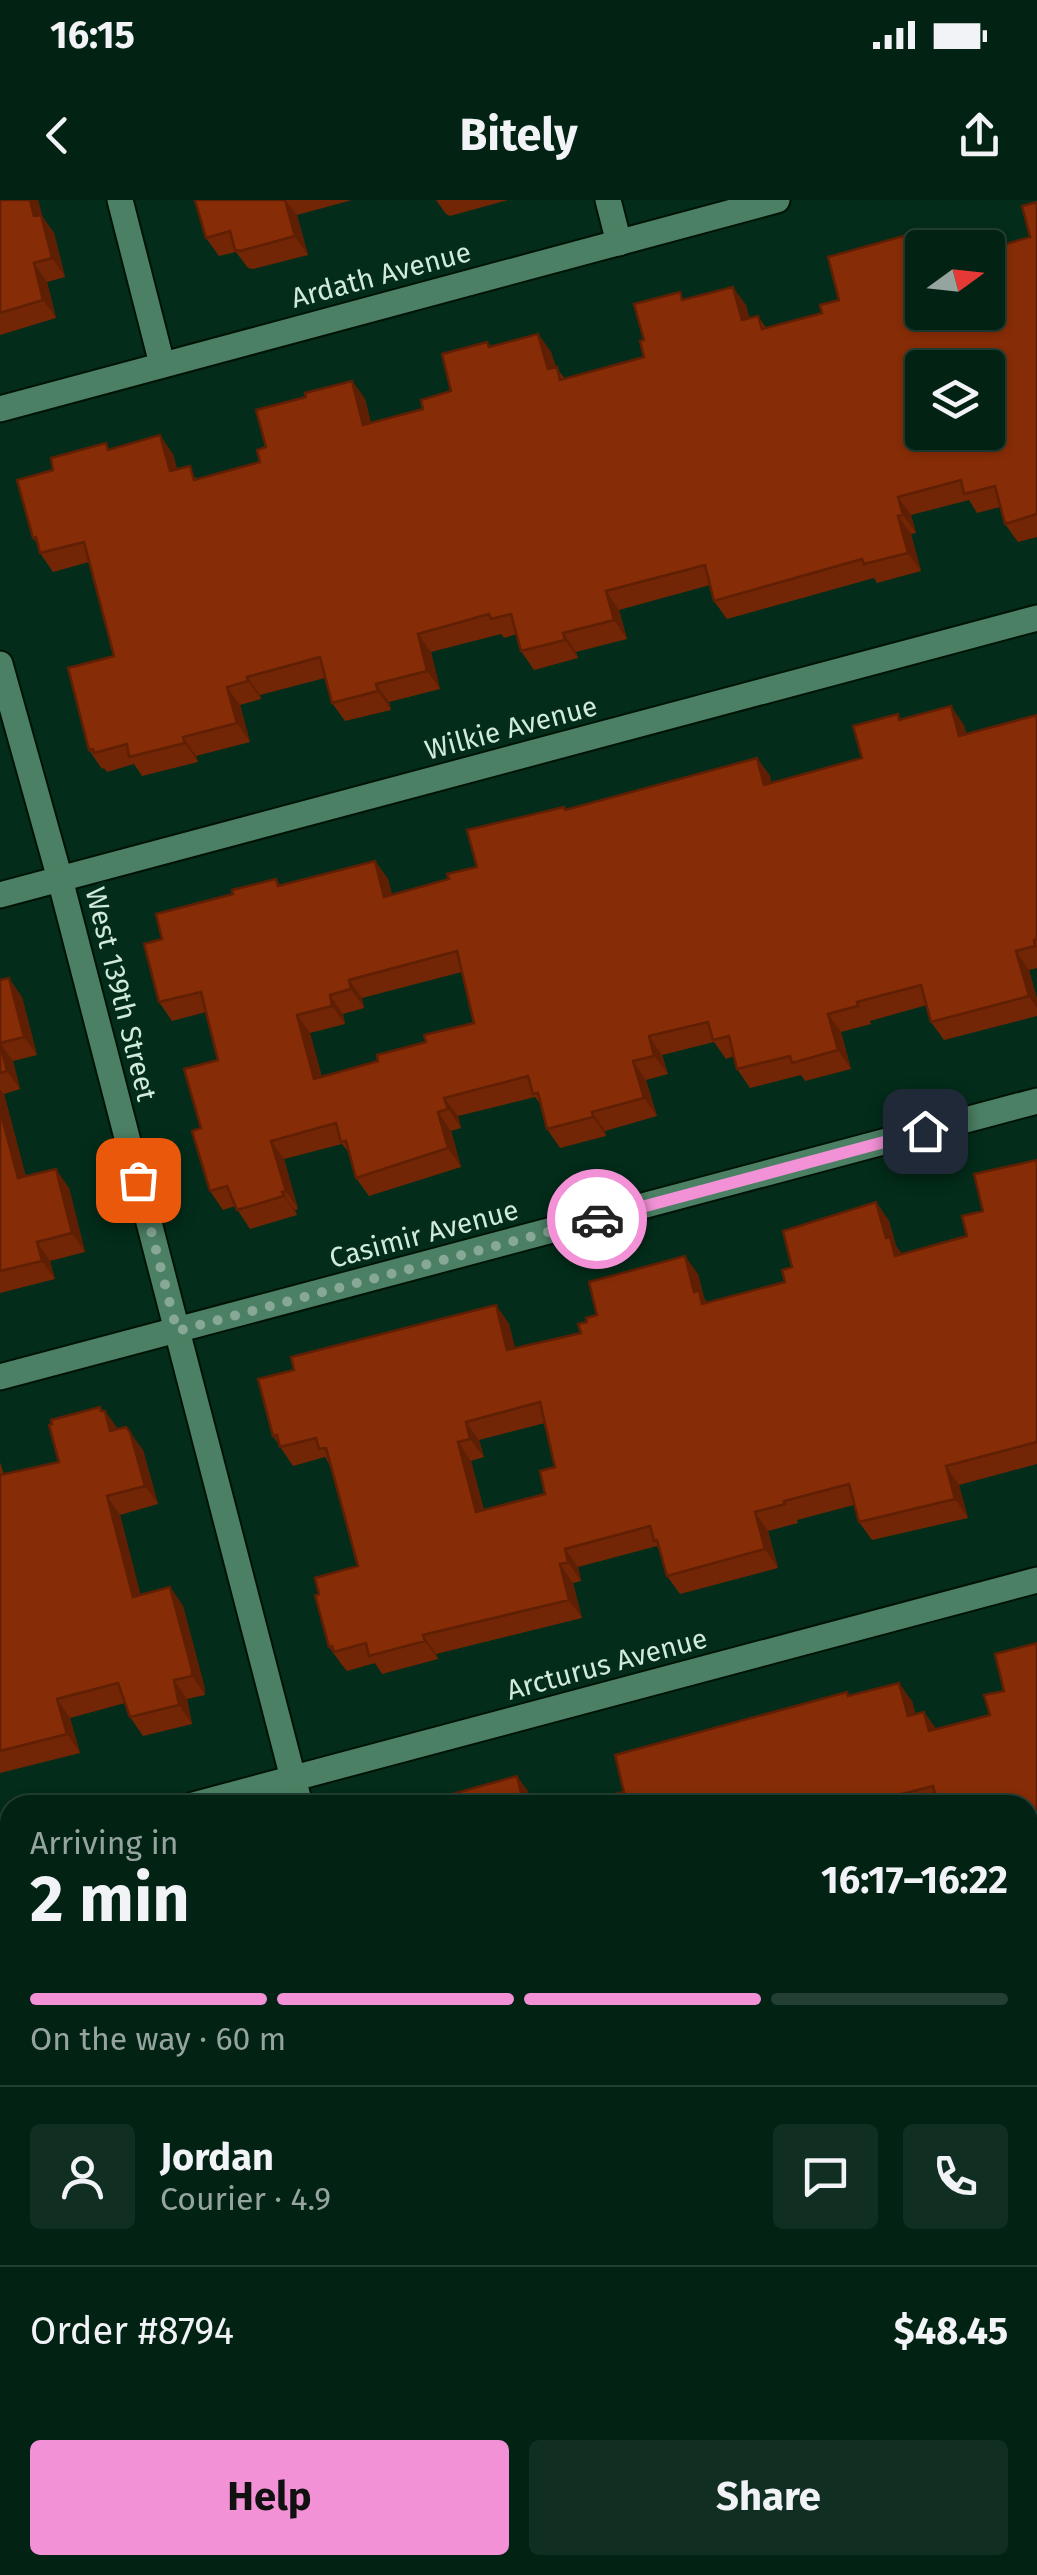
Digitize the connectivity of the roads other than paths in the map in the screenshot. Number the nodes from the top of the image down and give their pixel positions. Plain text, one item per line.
1 (120, 200) edge
2 (608, 200) edge
3 (777, 200) edge
4 (618, 243) junction
5 (162, 364) junction
6 (0, 408) edge
7 (1037, 618) edge
8 (0, 664) edge
9 (60, 879) junction
10 (0, 895) edge
11 (1037, 1102) edge
12 (177, 1331) junction
13 (0, 1377) edge
14 (1037, 1580) edge
15 (293, 1778) junction
16 (230, 1795) edge
17 (297, 1795) edge

1 - 5 street
2 - 4 street
3 - 4 street, Ardath Avenue
4 - 5 street, Ardath Avenue
5 - 6 street, Ardath Avenue
7 - 9 street, Wilkie Avenue
8 - 9 street, West 139th Street
9 - 10 street, Wilkie Avenue
9 - 12 street, West 139th Street
11 - 12 street, Casimir Avenue
12 - 13 street, Casimir Avenue
12 - 15 street, West 139th Street
14 - 15 street, Arcturus Avenue
15 - 16 street, Arcturus Avenue
15 - 17 street, West 139th Street

